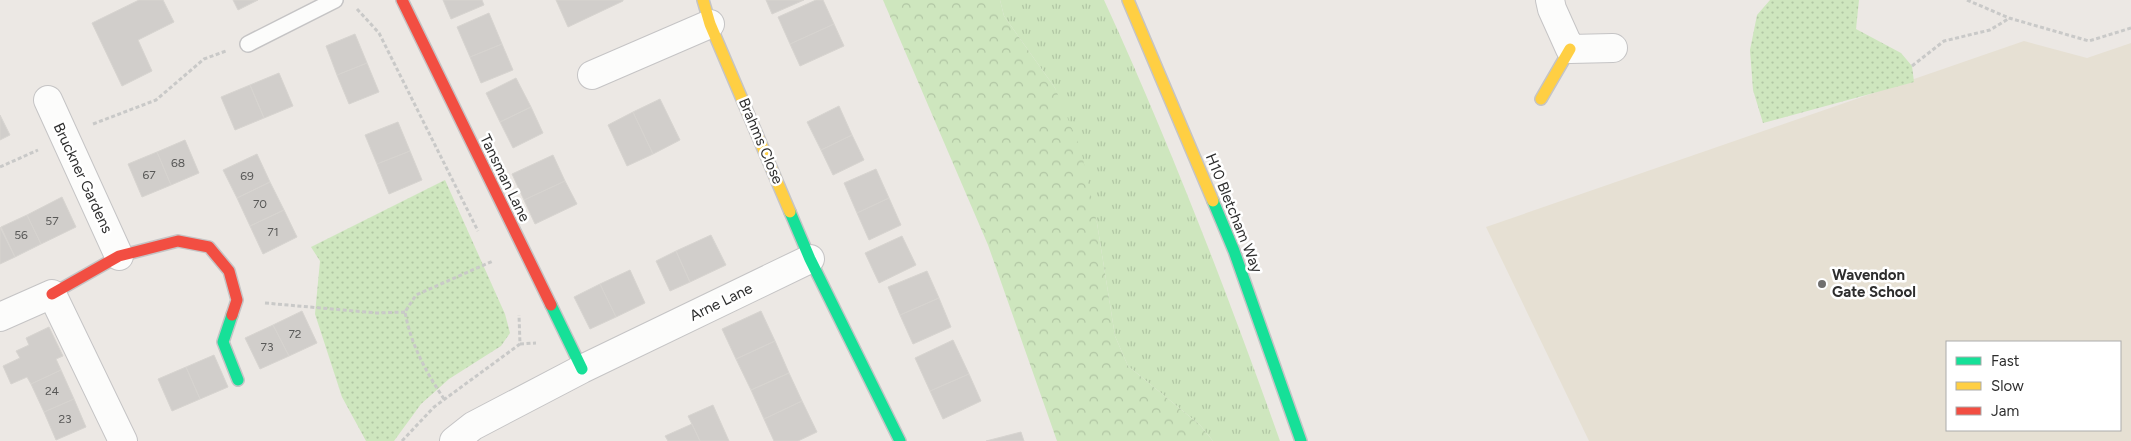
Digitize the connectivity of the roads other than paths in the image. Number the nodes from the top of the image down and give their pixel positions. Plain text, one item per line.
1 (335, 0) edge
2 (402, 0) edge
3 (1128, 0) edge
4 (1550, 0) edge
5 (706, 12) edge
6 (248, 44) road end
7 (1613, 48) dead end
8 (1570, 49) junction
9 (592, 75) dead end
10 (1541, 99) dead end
11 (48, 100) dead end
12 (119, 256) junction
13 (810, 259) junction
14 (52, 294) junction
15 (0, 317) edge
16 (582, 369) junction
17 (238, 380) dead end
18 (123, 441) edge
19 (454, 441) edge
20 (900, 441) edge
21 (1301, 441) edge

1 - 6 lane
2 - 16 street, Tansman Lane
3 - 21 street, H10 Bletcham Way
4 - 8 street
5 - 9 street, Brahms Close
5 - 13 street, Brahms Close
7 - 8 street
8 - 10 street
11 - 12 street, Bruckner Gardens
12 - 14 street
12 - 17 street
13 - 16 street, Arne Lane
13 - 20 street
14 - 15 street
14 - 18 street
16 - 19 street, Arne Lane

